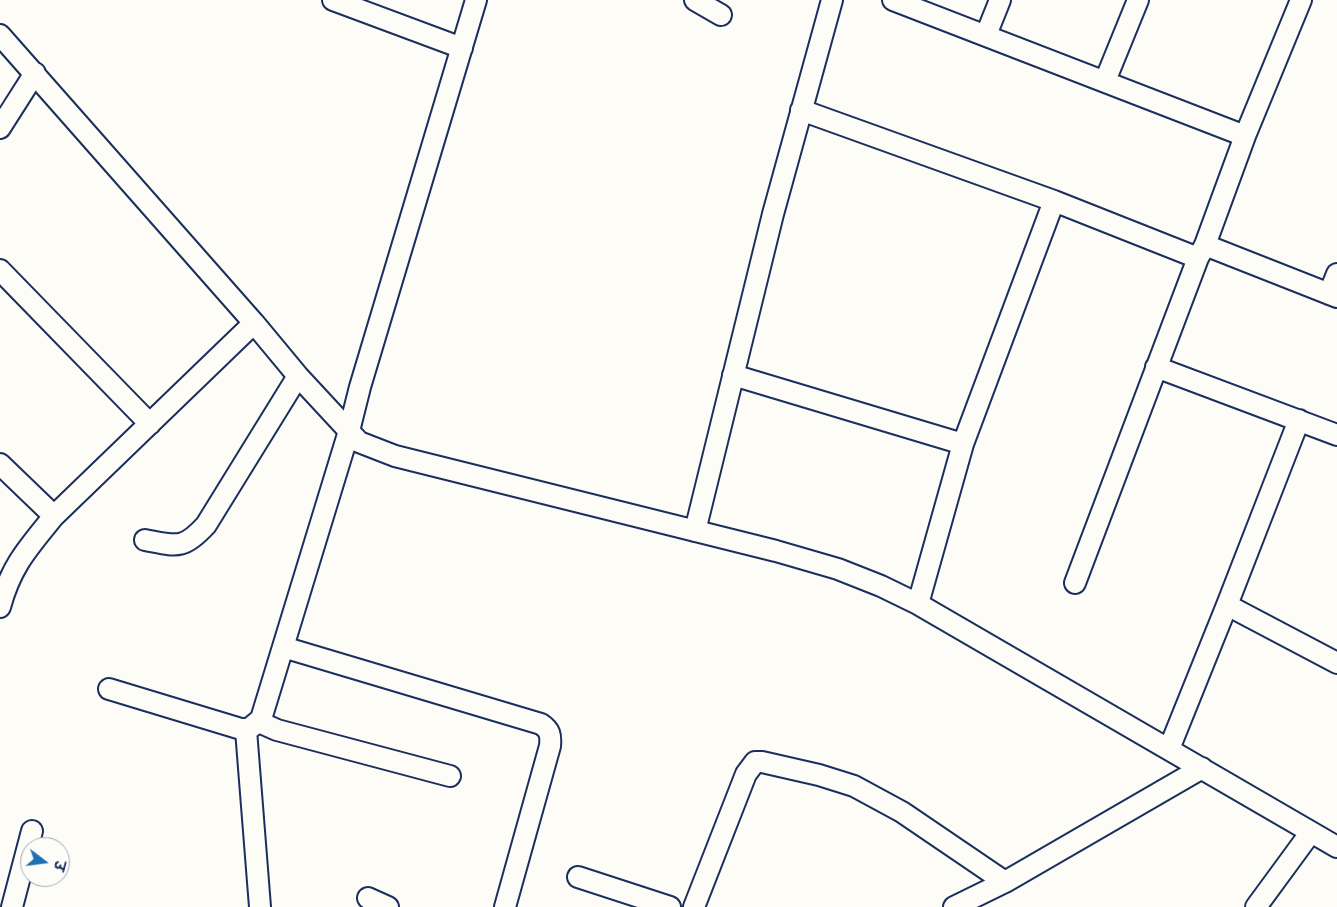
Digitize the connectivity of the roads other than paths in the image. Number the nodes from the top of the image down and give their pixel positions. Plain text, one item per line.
1 (333, 0) edge
2 (476, 0) edge
3 (695, 0) edge
4 (832, 0) edge
5 (892, 0) edge
6 (1000, 0) edge
7 (1138, 0) edge
8 (1302, 0) edge
9 (721, 15) dead end
10 (0, 35) edge
11 (986, 35) junction
12 (462, 48) junction
13 (35, 74) junction
14 (1104, 81) junction
15 (801, 110) junction
16 (0, 128) edge
17 (1244, 136) junction
18 (1054, 201) junction
19 (1202, 252) junction
20 (0, 270) edge
21 (1337, 274) edge
22 (1333, 295) edge
23 (254, 323) junction
24 (1156, 367) junction
25 (298, 376) junction
26 (733, 376) junction
27 (1299, 420) junction
28 (150, 424) junction
29 (349, 432) junction
30 (1337, 435) edge
31 (963, 444) junction
32 (0, 464) edge
33 (54, 516) junction
34 (695, 531) junction
35 (145, 540) dead end
36 (1075, 583) dead end
37 (918, 604) junction
38 (1228, 605) junction
39 (0, 607) edge
40 (283, 647) junction
41 (1337, 663) edge
42 (109, 689) dead end
43 (252, 726) junction
44 (1169, 749) junction
45 (1202, 768) junction
46 (450, 776) dead end
47 (32, 830) dead end
48 (1311, 832) junction
49 (1337, 847) edge
50 (578, 877) dead end
51 (1004, 882) junction
52 (368, 898) dead end
53 (12, 907) edge
54 (260, 907) edge
55 (388, 907) edge
56 (505, 907) edge
57 (670, 907) edge
58 (694, 907) edge
59 (954, 907) edge
60 (1256, 907) edge

1 - 12 street
2 - 12 street
3 - 9 street
4 - 15 street
5 - 11 street
6 - 11 street
7 - 14 street
8 - 17 street
10 - 13 street
11 - 14 street
12 - 29 street
13 - 16 street
13 - 23 street
14 - 17 street
15 - 18 street
15 - 26 street
17 - 19 street
18 - 19 street
18 - 31 street
19 - 22 street
19 - 24 street
20 - 28 street
21 - 22 street
23 - 25 street
23 - 28 street
24 - 27 street
24 - 36 street
25 - 29 street
25 - 35 street
26 - 31 street
26 - 34 street
27 - 30 street
27 - 38 street
28 - 33 street
29 - 34 street
29 - 40 street
31 - 37 street
32 - 33 street
33 - 39 street
34 - 37 street
37 - 44 street
38 - 41 street
38 - 44 street
40 - 43 street
40 - 56 street
42 - 43 street
43 - 46 street
43 - 54 street
44 - 45 street
45 - 48 street
45 - 51 street
47 - 53 street
48 - 49 street
48 - 60 street
50 - 57 street
51 - 58 street
51 - 59 street
52 - 55 street

